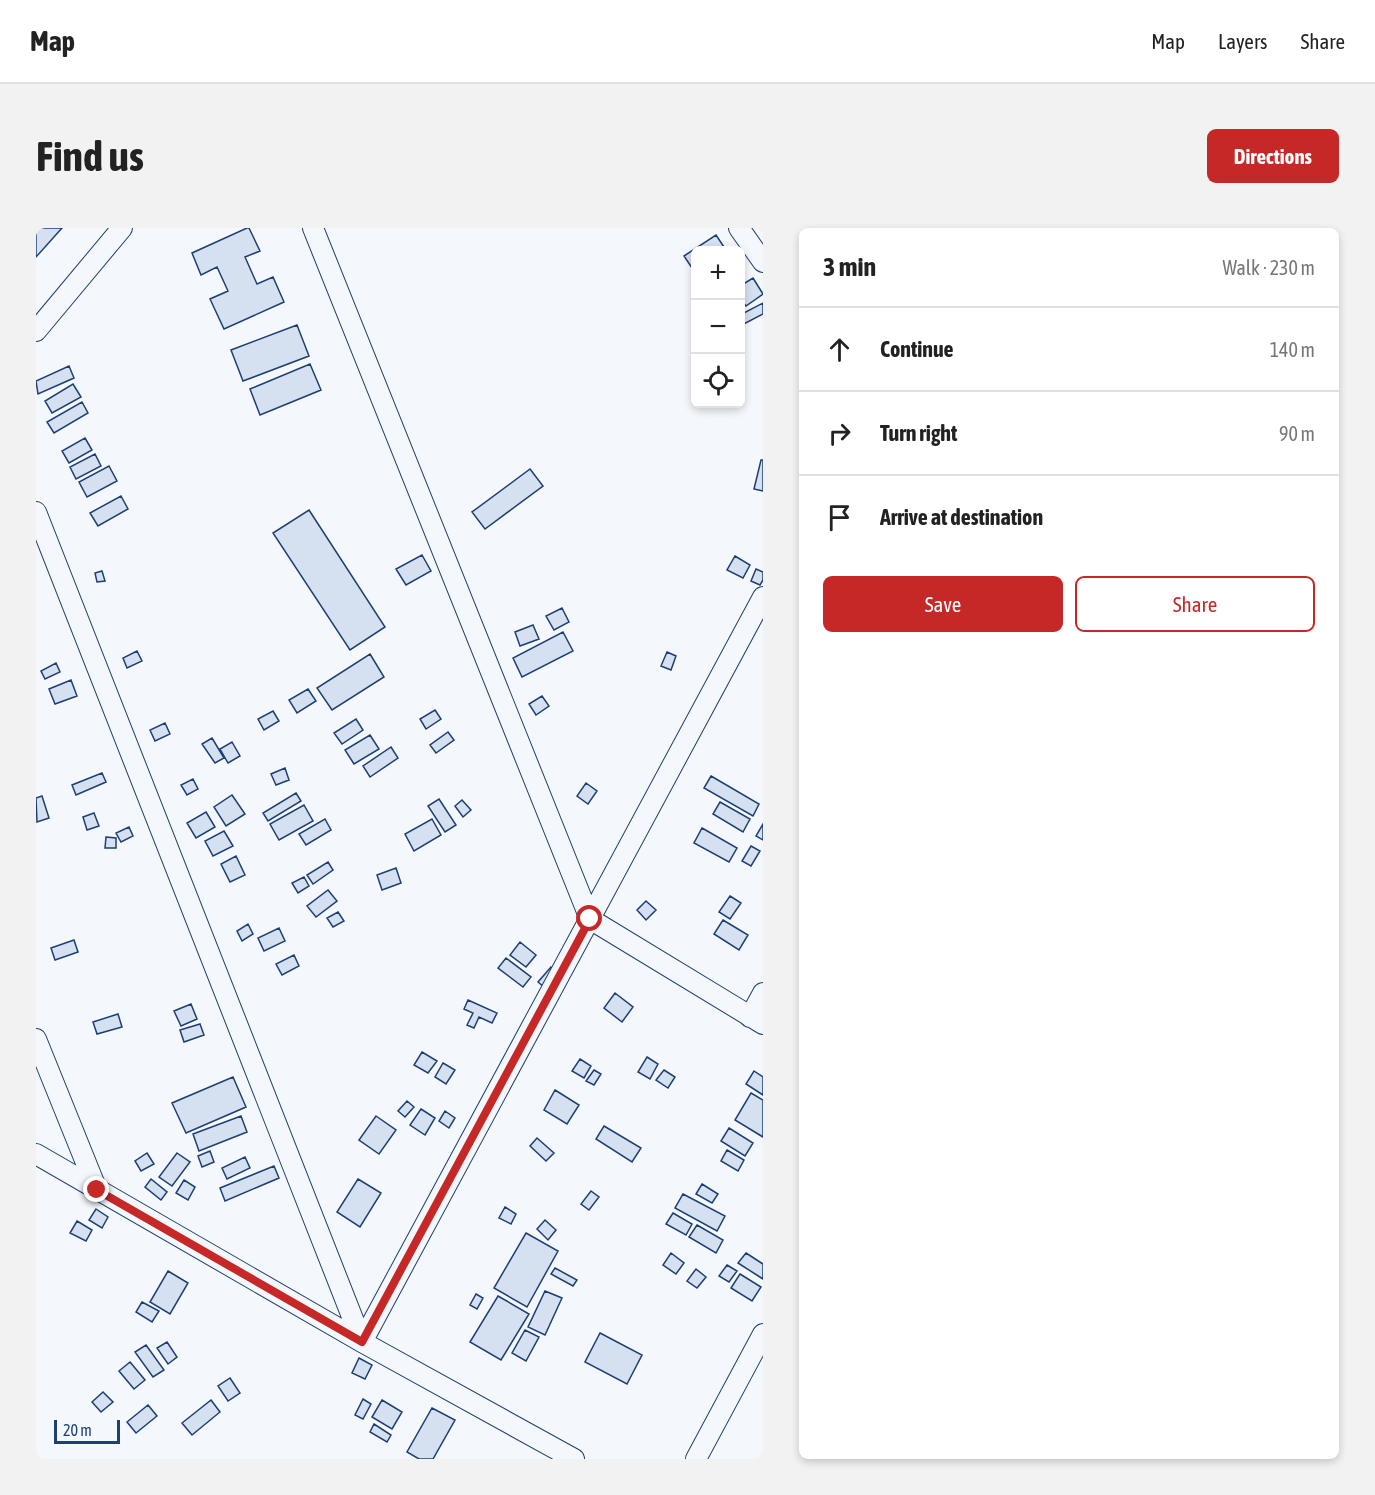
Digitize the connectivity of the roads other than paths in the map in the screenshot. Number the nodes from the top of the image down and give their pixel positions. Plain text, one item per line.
1 (122, 228) edge
2 (313, 228) edge
3 (739, 228) edge
4 (763, 262) edge
5 (36, 331) edge
6 (36, 512) edge
7 (763, 597) edge
8 (590, 919) junction
9 (763, 993) edge
10 (757, 1020) edge
11 (36, 1038) edge
12 (36, 1154) edge
13 (97, 1190) junction
14 (763, 1334) edge
15 (362, 1342) junction
16 (574, 1459) edge
17 (696, 1459) edge

1 - 5 street
2 - 8 street
3 - 4 street
6 - 15 street
7 - 8 street
8 - 10 street
8 - 15 street
9 - 10 street
11 - 13 street
12 - 13 street
13 - 15 street
14 - 17 street
15 - 16 street

